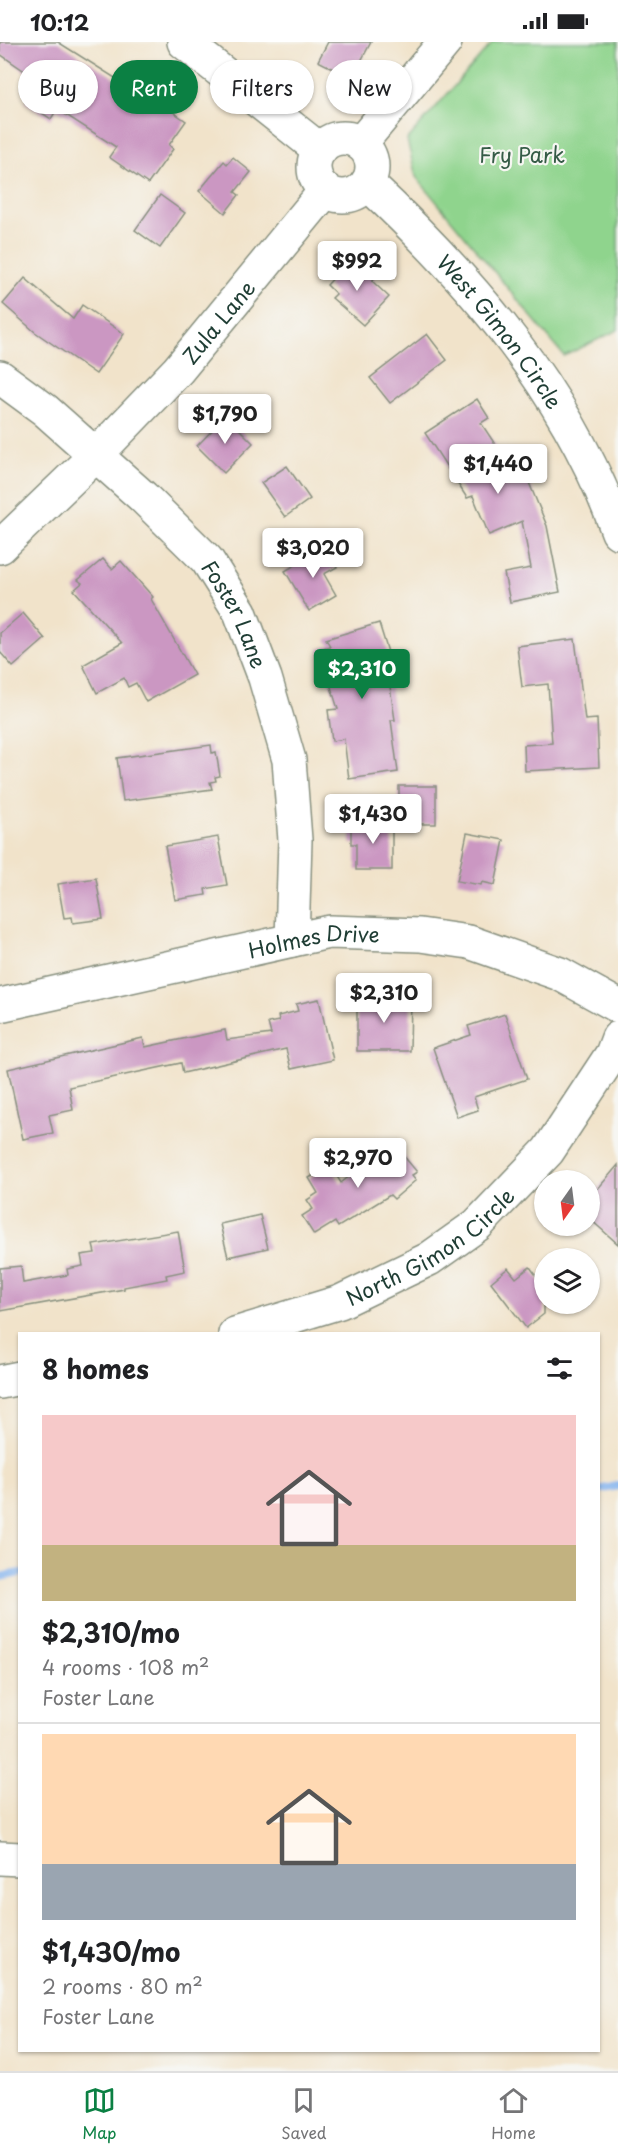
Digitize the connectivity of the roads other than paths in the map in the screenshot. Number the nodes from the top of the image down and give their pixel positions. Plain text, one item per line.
1 (184, 42) edge
2 (445, 42) edge
3 (360, 144) junction
4 (320, 150) junction
5 (367, 183) junction
6 (326, 190) junction
7 (0, 377) edge
8 (96, 455) junction
9 (618, 532) edge
10 (0, 547) edge
11 (292, 940) junction
12 (0, 1005) edge
13 (618, 1006) edge
14 (618, 1038) edge
15 (242, 1332) edge
16 (18, 1378) edge
17 (0, 1382) edge
18 (0, 1858) edge
19 (18, 1859) edge

1 - 4 street
2 - 3 street
3 - 4 street
3 - 5 street
4 - 6 street
5 - 6 street
5 - 9 street, West Gimon Circle
6 - 8 street, Zula Lane
7 - 8 street, Foster Lane
8 - 10 street, Zula Lane
8 - 11 street, Foster Lane
11 - 12 street, Holmes Drive
11 - 13 street, Holmes Drive
14 - 15 street, North Gimon Circle
16 - 17 street
18 - 19 street

